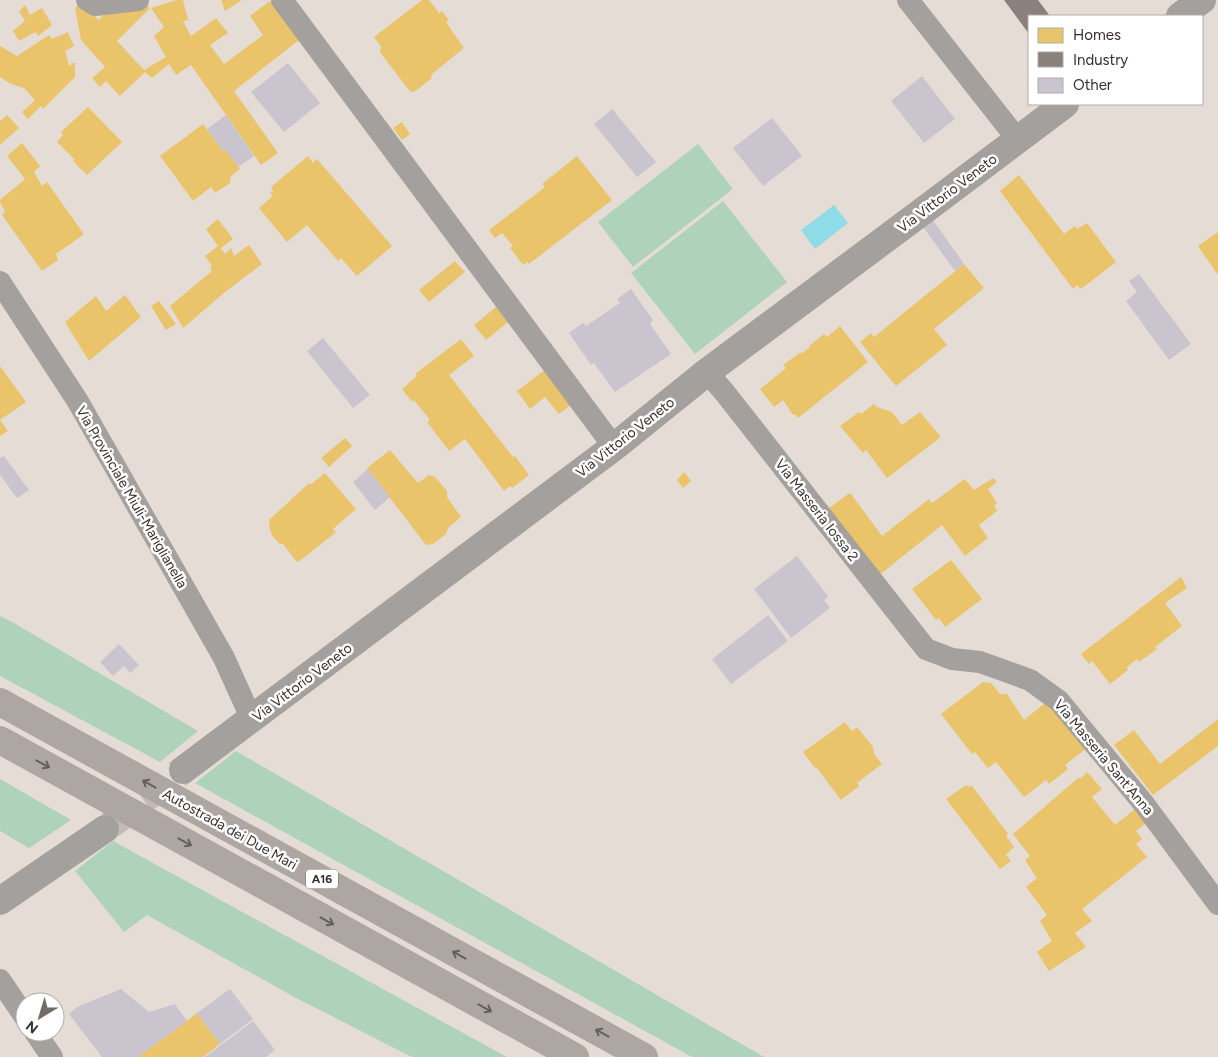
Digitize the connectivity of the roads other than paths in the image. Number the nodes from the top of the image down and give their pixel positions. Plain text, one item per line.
1 (87, 0) edge
2 (138, 0) edge
3 (282, 0) edge
4 (908, 0) edge
5 (1202, 0) edge
6 (1181, 15) edge
7 (1064, 105) edge
8 (1018, 140) junction
9 (0, 282) edge
10 (707, 372) junction
11 (614, 447) junction
12 (926, 649) joint
13 (0, 702) edge
14 (252, 720) junction
15 (0, 740) edge
16 (183, 770) tunnel mouth
17 (105, 829) tunnel mouth
18 (0, 901) edge
19 (1218, 904) edge
20 (0, 980) edge
21 (15, 1002) edge
22 (42, 1042) edge
23 (52, 1057) edge
24 (574, 1057) edge
25 (644, 1057) edge

1 - 2 street
3 - 11 street
4 - 8 street
5 - 6 street
7 - 8 street, Via Vittorio Veneto
8 - 10 street, Via Vittorio Veneto
9 - 14 street, Via Provinciale Miuli-Mariglianella
10 - 11 street, Via Vittorio Veneto
10 - 12 street, Via Masseria Iossa 2
11 - 14 street, Via Vittorio Veneto
12 - 19 street, Via Masseria Sant'Anna
25 -> 13 highway, Autostrada dei Due Mari / A16
14 - 16 street, Via Vittorio Veneto
15 -> 24 highway, A16
17 - 18 street
20 - 21 street
22 - 23 street

